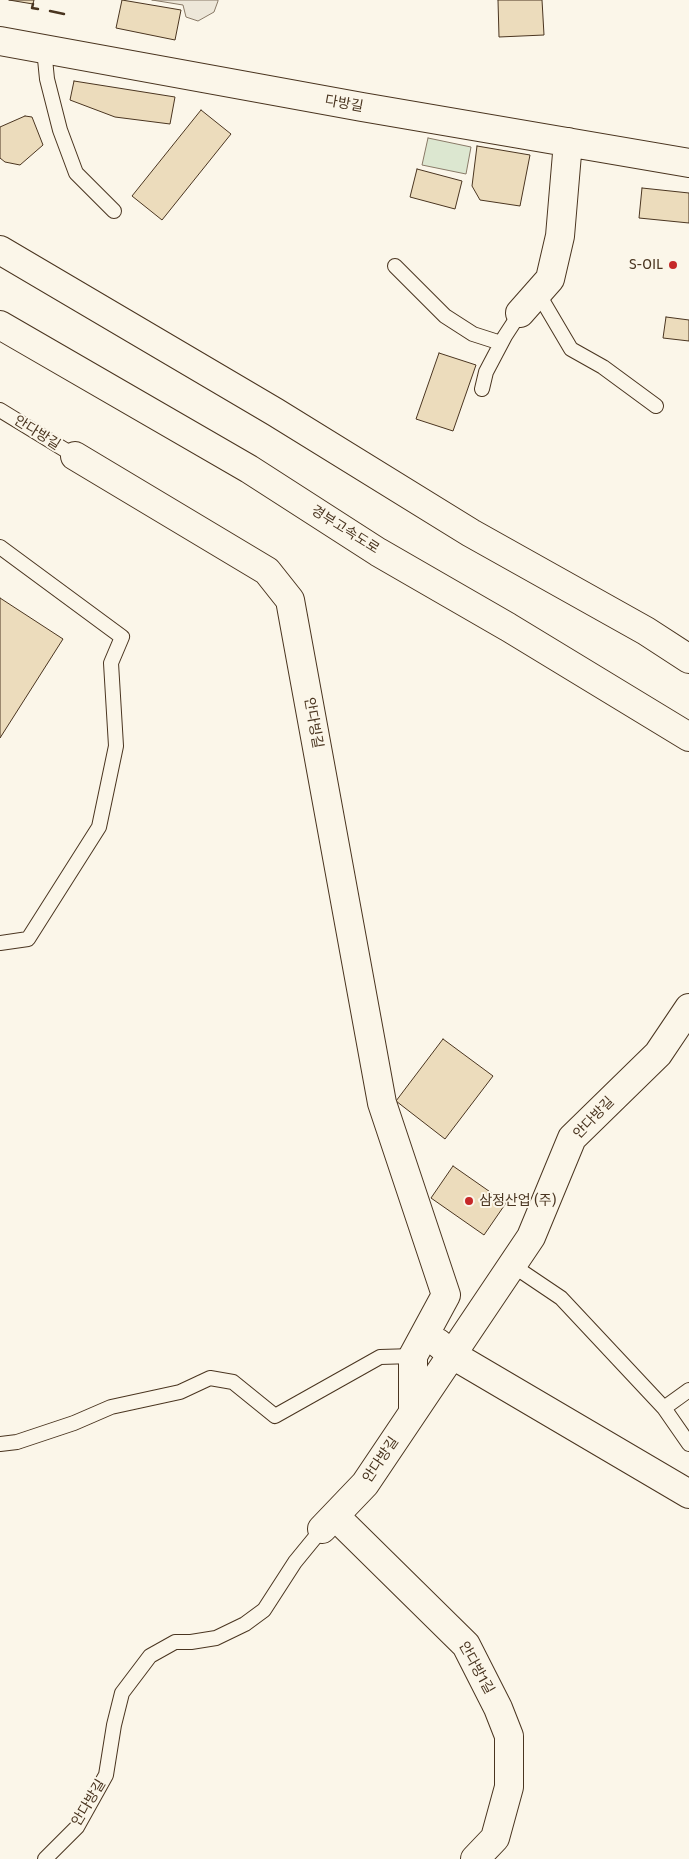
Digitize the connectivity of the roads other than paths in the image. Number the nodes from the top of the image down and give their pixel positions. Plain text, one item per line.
1 (0, 41) edge
2 (44, 49) junction
3 (568, 142) junction
4 (689, 163) edge
5 (114, 211) dead end
6 (0, 250) edge
7 (395, 266) dead end
8 (538, 293) junction
9 (520, 313) joint
10 (0, 325) edge
11 (501, 343) junction
12 (482, 389) dead end
13 (656, 406) dead end
14 (0, 410) edge
15 (75, 456) joint
16 (0, 547) edge
17 (689, 659) edge
18 (689, 737) edge
19 (0, 943) edge
20 (689, 1008) edge
21 (512, 1265) junction
22 (446, 1295) junction
23 (482, 1308) junction
24 (419, 1344) junction
25 (451, 1354) junction
26 (689, 1390) edge
27 (664, 1408) junction
28 (413, 1412) junction
29 (0, 1444) edge
30 (689, 1444) edge
31 (689, 1494) edge
32 (328, 1523) junction
33 (45, 1859) edge
34 (475, 1859) edge

1 - 2 main road, 다방길
2 - 3 main road, 다방길
2 - 5 lane
3 - 4 main road, 다방길
3 - 8 main road
6 - 17 main road
7 - 11 lane
8 - 9 main road
8 - 13 lane
9 - 11 lane
10 - 18 main road, 경부고속도로
11 - 12 lane
14 - 15 lane, 안다방길
15 - 22 main road, 안다빙길
16 - 19 lane
20 - 21 main road, 안다방길
21 - 23 main road, 안다방길
21 - 27 lane
22 - 23 main road
22 - 24 main road
23 - 25 main road, 안다방길
24 - 25 main road
24 - 28 main road
24 - 29 lane
25 - 28 main road, 안다방길
25 - 31 main road
26 - 27 lane
27 - 30 lane
28 - 32 main road, 안다방길
32 - 33 lane, 안다방길
32 - 34 main road, 안다방1길

